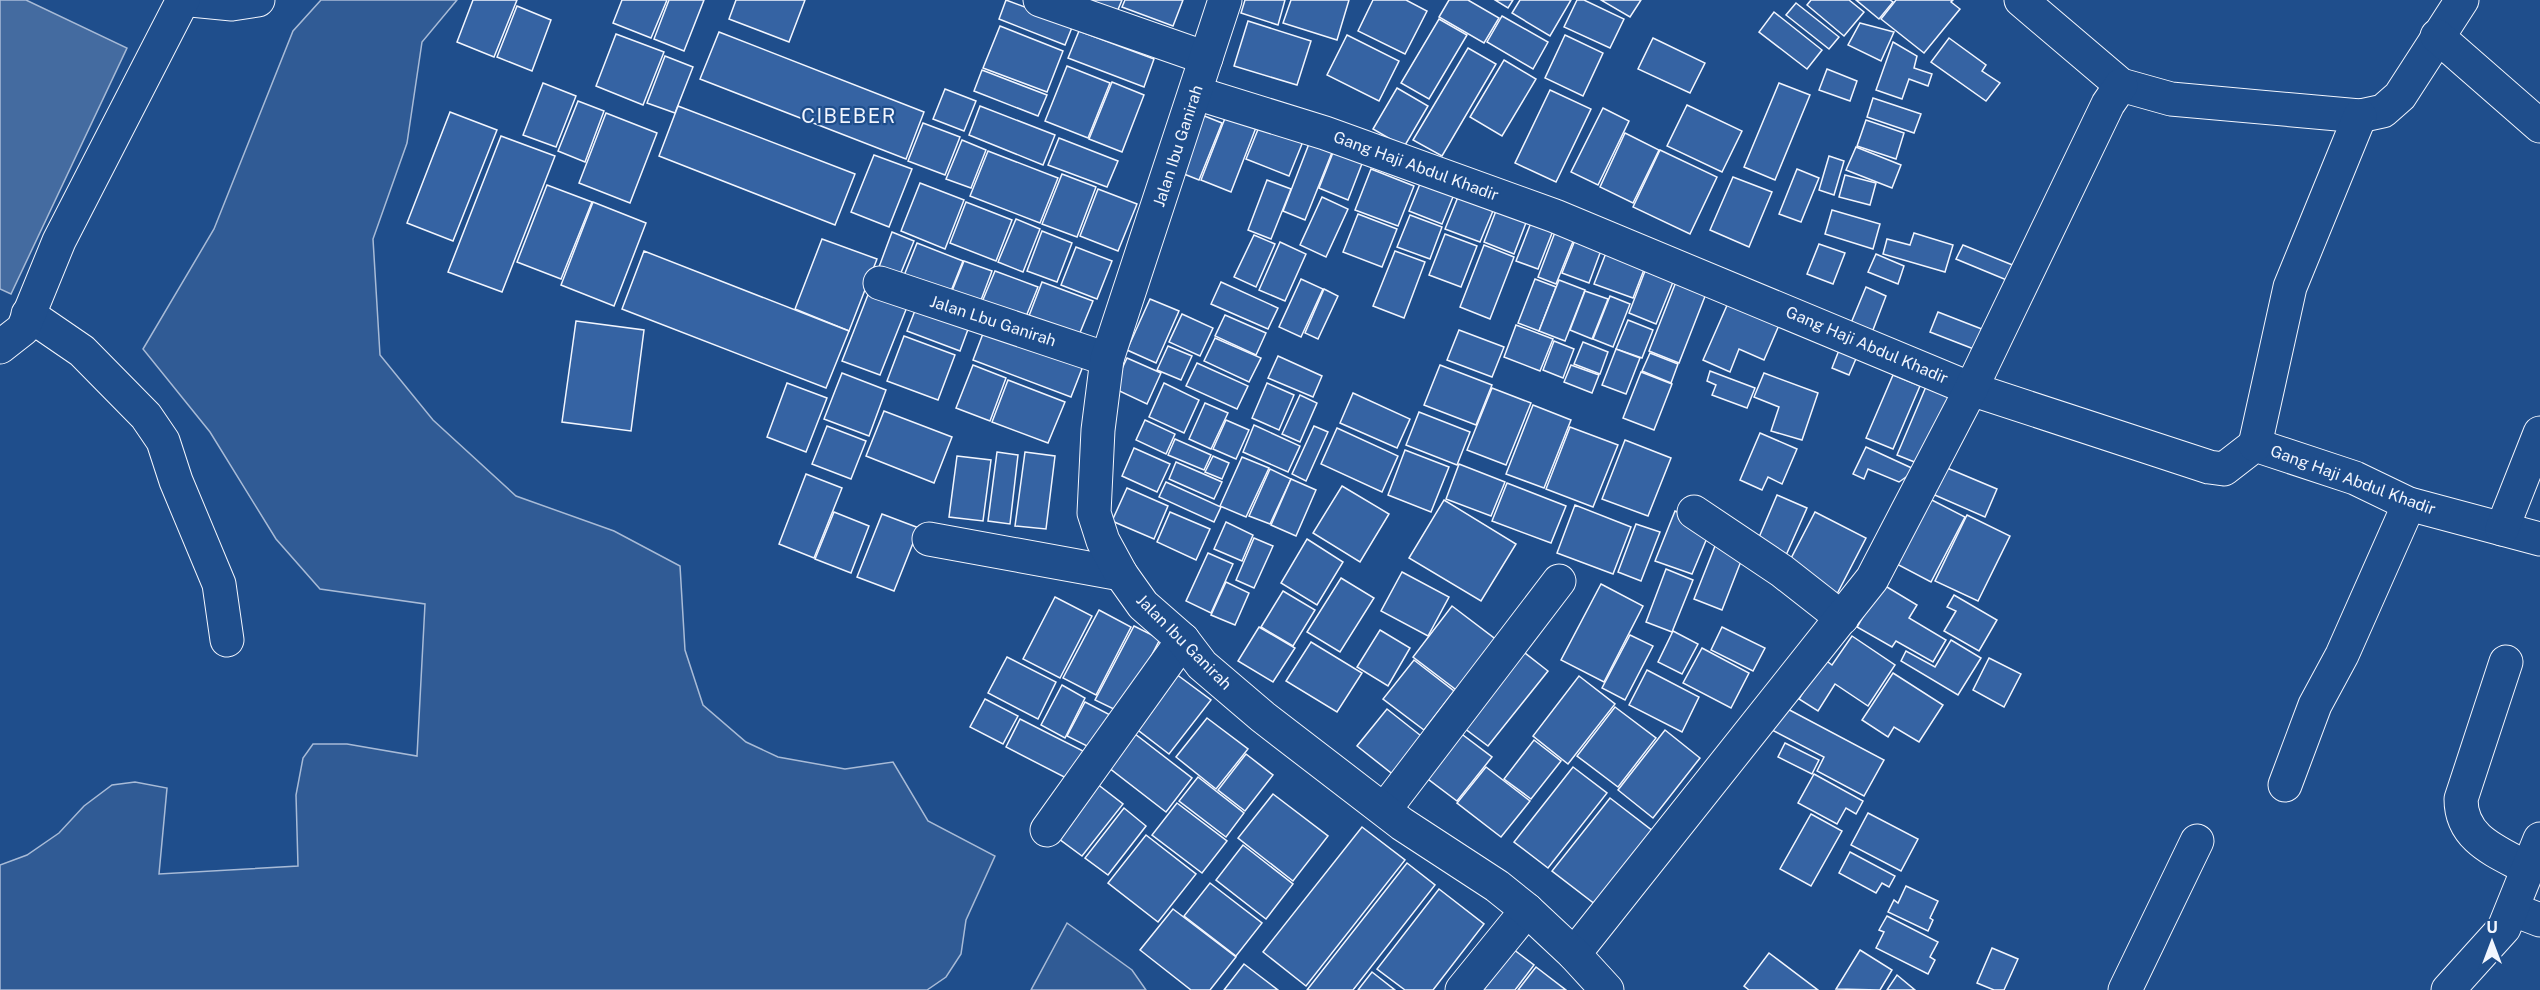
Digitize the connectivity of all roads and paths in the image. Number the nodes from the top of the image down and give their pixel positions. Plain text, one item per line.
1 (183, 0) edge
2 (191, 0) edge
3 (258, 0) edge
4 (1040, 0) edge
5 (1226, 0) edge
6 (2021, 0) edge
7 (2462, 0) edge
8 (2437, 36) junction
9 (1206, 58) junction
10 (2121, 85) junction
11 (1196, 93) junction
12 (2360, 116) junction
13 (2540, 126) edge
14 (880, 283) dead end
15 (28, 314) junction
16 (0, 347) edge
17 (1107, 359) junction
18 (1971, 389) junction
19 (2540, 433) edge
20 (2254, 445) junction
21 (2409, 504) junction
22 (1694, 512) dead end
23 (2502, 529) junction
24 (930, 539) dead end
25 (2540, 539) edge
26 (1121, 574) junction
27 (1559, 581) dead end
28 (1842, 618) junction
29 (227, 640) dead end
30 (1183, 640) junction
31 (2506, 662) dead end
32 (2285, 785) dead end
33 (1385, 809) junction
34 (1047, 830) dead end
35 (2540, 839) edge
36 (2197, 841) dead end
37 (2527, 868) junction
38 (1527, 910) junction
39 (2527, 915) edge
40 (1574, 954) junction
41 (1462, 990) edge
42 (1607, 990) edge
43 (2125, 990) edge
44 (2448, 990) edge

1 - 15 street
2 - 3 street
4 - 9 street
5 - 9 street, Jalan Ibu Ganirah
6 - 10 street
7 - 8 street
8 - 12 street
8 - 13 street
9 - 11 street, Jalan Ibu Ganirah
10 - 12 street
10 - 18 street
11 - 17 street, Jalan Ibu Ganirah
11 - 18 street, Gang Haji Abdul Khadir
12 - 20 street
14 - 17 street, Jalan Lbu Ganirah
15 - 16 street
15 - 29 street
17 - 26 street, Jalan Ibu Ganirah
18 - 20 street, Gang Haji Abdul Khadir
18 - 28 street
19 - 23 street
20 - 21 street, Gang Haji Abdul Khadir
21 - 23 street, Gang Haji Abdul Khadir
21 - 32 street
22 - 28 street
23 - 25 street, Gang Haji Abdul Khadir
24 - 26 street
26 - 30 street, Jalan Ibu Ganirah
27 - 33 street
28 - 40 street
30 - 33 street, Jalan Ibu Ganirah
30 - 34 street
31 - 37 street
33 - 38 street, Jalan Ibu Ganirah
35 - 37 street
36 - 43 street
37 - 39 street
38 - 40 street, Jalan Ibu Ganirah
38 - 41 street
39 - 44 street
40 - 42 street, Jalan Ibu Ganirah

